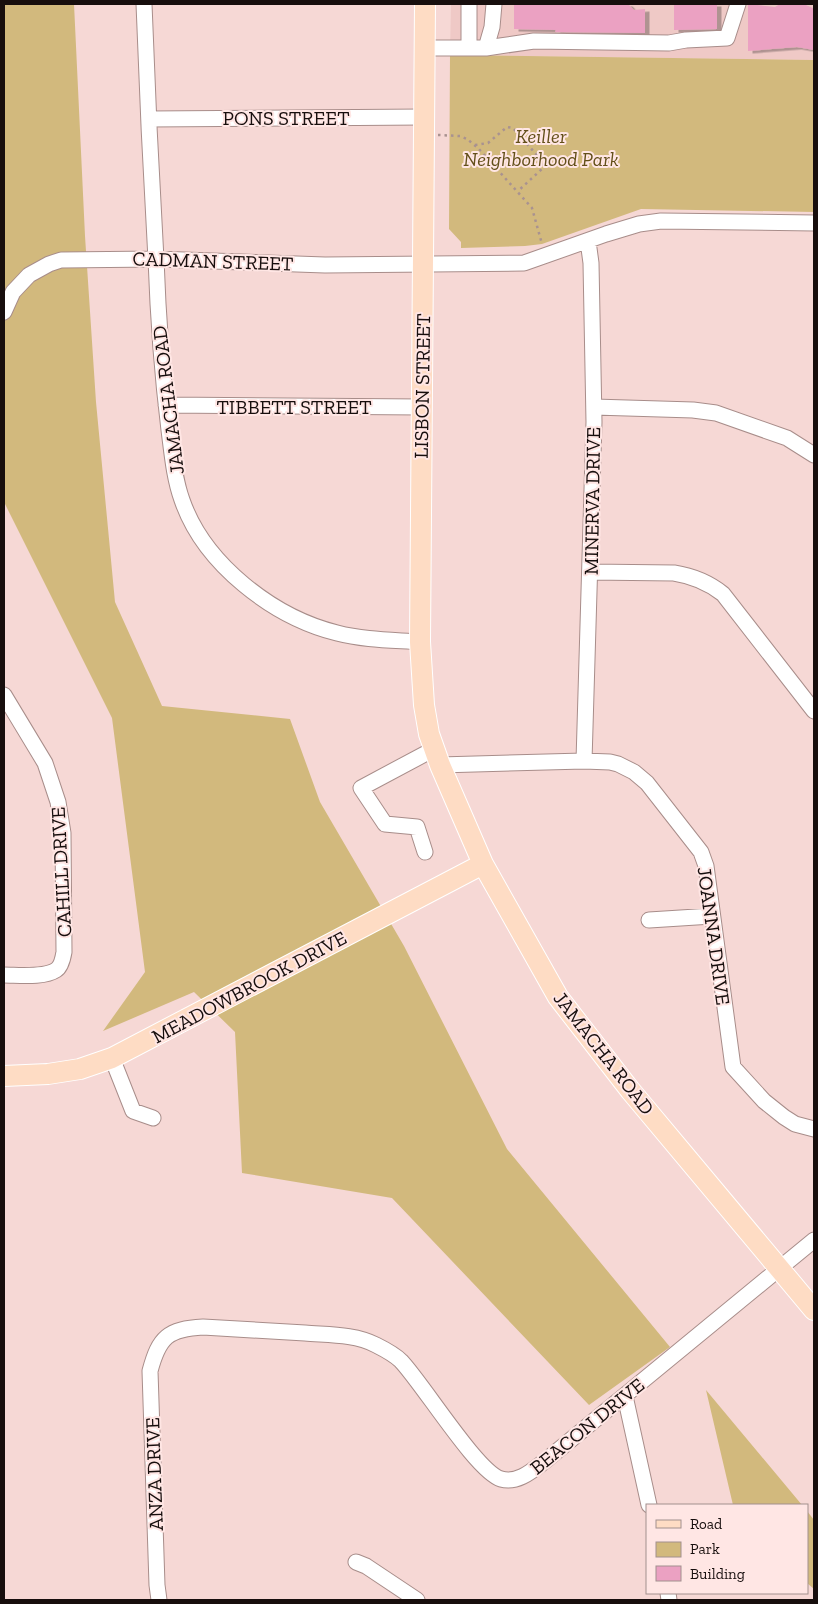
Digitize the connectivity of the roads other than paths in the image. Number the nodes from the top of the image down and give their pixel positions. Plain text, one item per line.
1 (144, 4) edge
2 (425, 4) edge
3 (469, 4) edge
4 (494, 4) edge
5 (738, 4) edge
6 (425, 48) junction
7 (469, 48) junction
8 (486, 48) junction
9 (148, 119) junction
10 (424, 126) junction
11 (814, 224) edge
12 (588, 241) junction
13 (156, 259) junction
14 (423, 264) junction
15 (9, 290) edge
16 (4, 312) edge
17 (166, 405) junction
18 (422, 407) junction
19 (594, 408) junction
20 (814, 455) edge
21 (590, 572) junction
22 (420, 642) junction
23 (4, 695) edge
24 (814, 711) edge
25 (437, 757) junction
26 (584, 761) junction
27 (425, 852) dead end
28 (483, 864) junction
29 (712, 916) junction
30 (649, 920) dead end
31 (4, 975) edge
32 (112, 1058) junction
33 (4, 1076) edge
34 (153, 1118) dead end
35 (814, 1128) edge
36 (814, 1240) edge
37 (778, 1269) junction
38 (814, 1310) edge
39 (158, 1349) joint
40 (625, 1396) junction
41 (649, 1504) edge
42 (356, 1562) dead end
43 (159, 1600) edge
44 (417, 1600) edge

1 - 9 street, JAMACHA ROAD
2 - 6 main road, LISBON STREET
3 - 7 street
4 - 8 street
5 - 8 street
6 - 7 street
6 - 10 main road, LISBON STREET
7 - 8 street
9 - 10 street, PONS STREET
9 - 13 street, JAMACHA ROAD
10 - 14 main road, LISBON STREET
11 - 12 street, CADMAN STREET
12 - 14 street, CADMAN STREET
12 - 19 street, MINERVA DRIVE
13 - 14 street, CADMAN STREET
13 - 15 street, CADMAN STREET
13 - 17 street, JAMACHA ROAD
14 - 18 main road, LISBON STREET
15 - 16 street
17 - 18 street, TIBBETT STREET
17 - 22 street, JAMACHA ROAD
18 - 22 main road, LISBON STREET
19 - 20 street
19 - 21 street, MINERVA DRIVE
21 - 24 street
21 - 26 street, MINERVA DRIVE
22 - 25 main road, LISBON STREET
23 - 31 street, CAHILL DRIVE
25 - 26 street, JOANNA DRIVE
25 - 27 street
25 - 28 main road, JAMACHA ROAD
26 - 29 street, JOANNA DRIVE
28 - 32 main road, MEADOWBROOK DRIVE
28 - 37 main road, JAMACHA ROAD
29 - 30 street
29 - 35 street, JOANNA DRIVE
32 - 33 main road, MEADOWBROOK DRIVE
32 - 34 street
36 - 37 street, BEACON DRIVE
37 - 38 main road, JAMACHA ROAD
37 - 40 street, BEACON DRIVE
39 - 40 street, BEACON DRIVE
39 - 43 street, ANZA DRIVE
40 - 41 street
42 - 44 street

